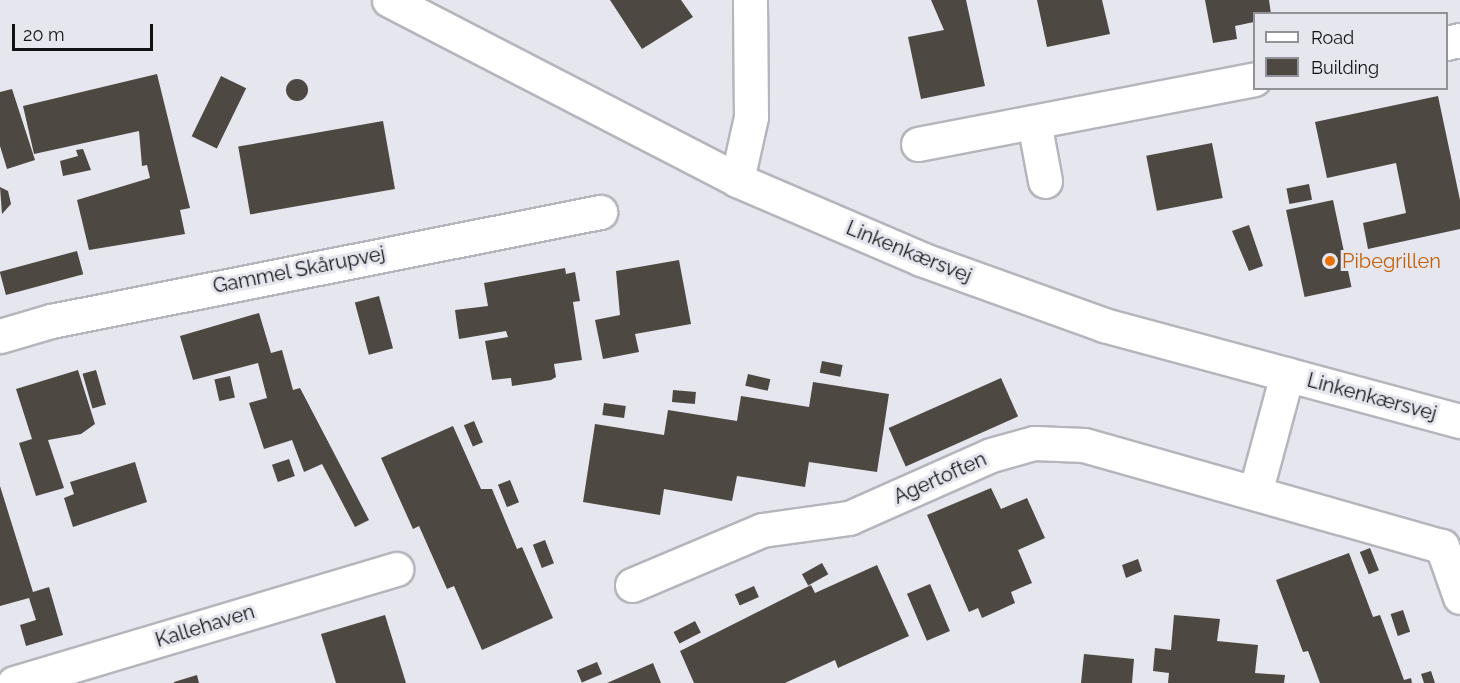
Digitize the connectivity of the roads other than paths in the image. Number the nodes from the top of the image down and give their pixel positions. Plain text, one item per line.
1 (389, 0) edge
2 (750, 0) edge
3 (1253, 80) edge
4 (1034, 122) junction
5 (918, 144) dead end
6 (737, 180) junction
7 (1045, 181) dead end
8 (600, 212) dead end
9 (0, 336) edge
10 (1287, 374) junction
11 (1460, 421) edge
12 (1255, 493) junction
13 (396, 568) dead end
14 (632, 585) dead end
15 (1460, 597) edge
16 (14, 683) edge

1 - 6 street, Linkenkærsvej
2 - 6 street
3 - 4 street
4 - 5 street
4 - 7 street
6 - 10 street, Linkenkærsvej
8 - 9 street, Gammel Skårupvej
10 - 11 street, Linkenkærsvej
10 - 12 street
12 - 14 street, Agertoften
12 - 15 street, Agertoften
13 - 16 street, Kallehaven

